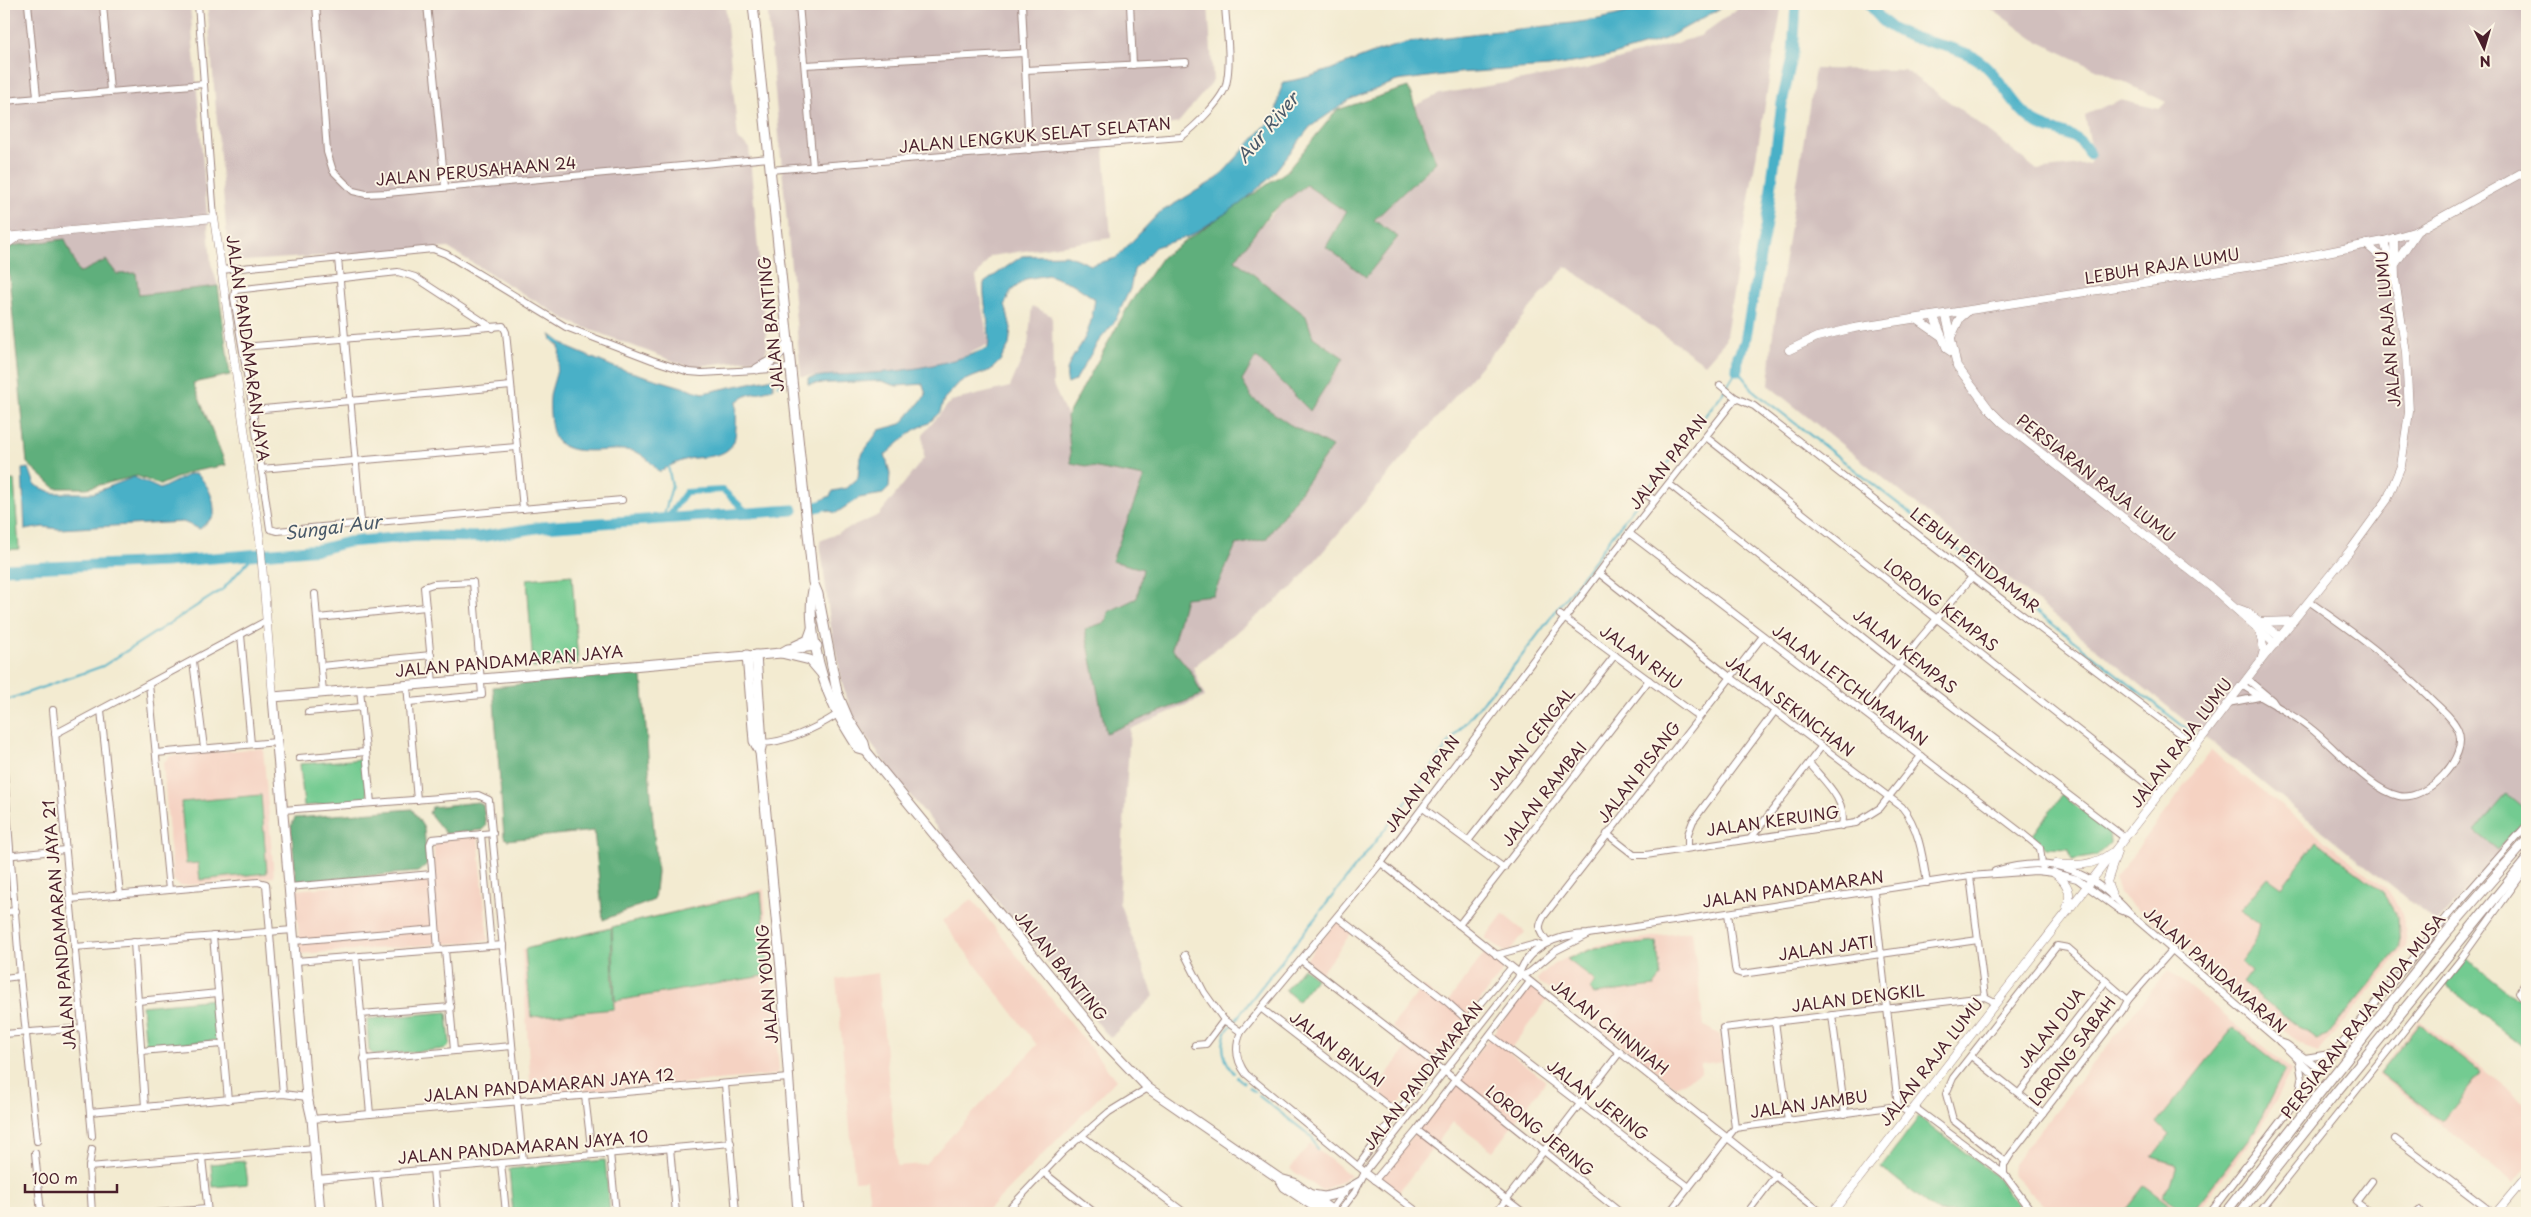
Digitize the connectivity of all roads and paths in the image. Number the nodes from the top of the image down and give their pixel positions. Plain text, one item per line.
1 (28, 4) edge
2 (103, 4) edge
3 (198, 4) edge
4 (316, 4) edge
5 (427, 4) edge
6 (753, 4) edge
7 (799, 4) edge
8 (1022, 4) edge
9 (1130, 4) edge
10 (1225, 4) edge
11 (1024, 53) junction
12 (1186, 62) dead end
13 (1133, 64) junction
14 (805, 65) junction
15 (1025, 70) junction
16 (204, 84) junction
17 (110, 91) junction
18 (37, 97) junction
19 (4, 100) edge
20 (1028, 137) junction
21 (1038, 149) junction
22 (1029, 150) junction
23 (1017, 151) junction
24 (769, 158) junction
25 (813, 167) junction
26 (770, 170) junction
27 (2527, 170) edge
28 (444, 187) junction
29 (214, 218) junction
30 (2416, 231) junction
31 (4, 232) edge
32 (19, 236) junction
33 (4, 237) edge
34 (2394, 238) junction
35 (2384, 241) junction
36 (2366, 244) junction
37 (4, 246) edge
38 (338, 258) junction
39 (2393, 264) junction
40 (221, 270) junction
41 (340, 277) junction
42 (1967, 311) junction
43 (1946, 316) junction
44 (1934, 317) junction
45 (1918, 320) junction
46 (494, 328) junction
47 (1951, 337) junction
48 (1942, 338) junction
49 (345, 341) junction
50 (788, 343) junction
51 (243, 347) junction
52 (1789, 350) dead end
53 (1953, 353) junction
54 (790, 368) junction
55 (757, 369) junction
56 (1720, 385) dead end
57 (511, 386) junction
58 (1736, 398) junction
59 (350, 401) junction
60 (253, 410) junction
61 (1706, 437) junction
62 (516, 447) junction
63 (356, 459) junction
64 (261, 469) junction
65 (1669, 484) junction
66 (1642, 492) dead end
67 (1653, 499) junction
68 (622, 500) dead end
69 (523, 508) junction
70 (361, 522) junction
71 (1630, 534) junction
72 (1600, 574) junction
73 (1972, 577) junction
74 (814, 586) junction
75 (315, 594) dead end
76 (2310, 602) junction
77 (426, 607) junction
78 (1563, 617) junction
79 (318, 618) junction
80 (822, 618) junction
81 (1936, 620) junction
82 (266, 621) junction
83 (2293, 621) junction
84 (813, 626) junction
85 (2260, 626) junction
86 (241, 635) junction
87 (1763, 636) junction
88 (2277, 640) junction
89 (818, 649) junction
90 (786, 652) junction
91 (431, 655) junction
92 (751, 655) junction
93 (1615, 655) junction
94 (193, 660) junction
95 (2262, 660) junction
96 (321, 666) junction
97 (1899, 666) junction
98 (1730, 677) junction
99 (2247, 678) junction
100 (482, 679) junction
101 (1649, 680) junction
102 (433, 683) junction
103 (829, 683) junction
104 (149, 684) junction
105 (407, 685) junction
106 (2242, 685) junction
107 (360, 689) junction
108 (324, 692) junction
109 (273, 697) junction
110 (2259, 697) junction
111 (409, 702) junction
112 (2228, 703) junction
113 (362, 706) junction
114 (2276, 706) junction
115 (53, 710) dead end
116 (101, 710) junction
117 (1776, 711) junction
118 (1864, 711) junction
119 (308, 712) dead end
120 (838, 714) junction
121 (1699, 717) junction
122 (55, 734) junction
123 (277, 742) junction
124 (251, 744) junction
125 (1822, 746) junction
126 (2196, 746) junction
127 (761, 747) junction
128 (204, 748) junction
129 (866, 751) junction
130 (366, 752) junction
131 (156, 753) junction
132 (1921, 756) junction
133 (299, 758) dead end
134 (1810, 764) junction
135 (4, 772) edge
136 (2159, 794) junction
137 (1888, 798) junction
138 (5, 799) edge
139 (417, 800) junction
140 (370, 803) junction
141 (1423, 808) junction
142 (283, 810) junction
143 (2527, 825) edge
144 (1842, 826) junction
145 (493, 833) junction
146 (481, 834) junction
147 (1607, 834) junction
148 (1750, 838) junction
149 (2527, 840) edge
150 (1468, 841) junction
151 (2122, 842) junction
152 (1688, 848) junction
153 (66, 850) junction
154 (7, 856) edge
155 (2527, 860) edge
156 (1381, 863) junction
157 (1504, 868) junction
158 (2044, 868) junction
159 (2055, 868) junction
160 (432, 874) junction
161 (1970, 876) junction
162 (2089, 882) junction
163 (1927, 883) junction
164 (289, 887) junction
165 (169, 890) junction
166 (1874, 892) junction
167 (120, 895) junction
168 (2113, 897) junction
169 (70, 899) junction
170 (16, 911) junction
171 (4, 912) edge
172 (1728, 913) junction
173 (2064, 913) junction
174 (2130, 914) junction
175 (1337, 917) junction
176 (1459, 925) junction
177 (293, 930) junction
178 (436, 930) junction
179 (270, 932) junction
180 (1588, 934) junction
181 (213, 936) junction
182 (1978, 940) junction
183 (294, 941) junction
184 (134, 942) junction
185 (1545, 944) junction
186 (503, 945) junction
187 (491, 946) junction
188 (74, 947) junction
189 (441, 950) junction
190 (2173, 950) junction
191 (1881, 954) junction
192 (1185, 956) dead end
193 (1496, 956) junction
194 (356, 957) junction
195 (296, 961) junction
196 (1302, 961) junction
197 (1511, 968) junction
198 (20, 976) junction
199 (1519, 976) junction
200 (4, 978) edge
201 (2527, 980) edge
202 (2106, 981) junction
203 (1529, 983) junction
204 (218, 993) junction
205 (1985, 996) junction
206 (2128, 1000) junction
207 (138, 1001) junction
208 (1995, 1002) junction
209 (2527, 1004) edge
210 (451, 1007) junction
211 (1887, 1008) junction
212 (1262, 1009) junction
213 (360, 1014) junction
214 (1832, 1015) junction
215 (1467, 1020) junction
216 (1226, 1021) junction
217 (1775, 1021) junction
218 (82, 1028) junction
219 (1238, 1030) junction
220 (26, 1033) junction
221 (4, 1034) edge
222 (1490, 1035) junction
223 (222, 1044) junction
224 (1195, 1045) dead end
225 (512, 1046) junction
226 (454, 1050) junction
227 (141, 1051) junction
228 (1620, 1052) junction
229 (2336, 1053) junction
230 (1971, 1056) junction
231 (364, 1059) junction
232 (2302, 1059) junction
233 (1435, 1063) junction
234 (1443, 1070) junction
235 (2321, 1070) junction
236 (2315, 1076) junction
237 (788, 1078) junction
238 (1454, 1079) junction
239 (726, 1084) junction
240 (1148, 1088) junction
241 (2019, 1093) junction
242 (283, 1094) junction
243 (586, 1096) junction
244 (2299, 1097) junction
245 (228, 1100) junction
246 (308, 1101) junction
247 (517, 1102) junction
248 (1580, 1104) junction
249 (1898, 1106) junction
250 (145, 1107) junction
251 (1911, 1110) junction
252 (90, 1112) junction
253 (1396, 1112) junction
254 (2043, 1113) junction
255 (370, 1114) junction
256 (1845, 1114) junction
257 (312, 1119) junction
258 (1788, 1121) junction
259 (1735, 1128) junction
260 (1416, 1130) junction
261 (1965, 1131) junction
262 (92, 1136) dead end
263 (1082, 1136) junction
264 (1728, 1137) junction
265 (2395, 1139) dead end
266 (1958, 1140) junction
267 (37, 1141) dead end
268 (730, 1143) junction
269 (315, 1148) junction
270 (670, 1148) junction
271 (92, 1149) dead end
272 (1544, 1150) junction
273 (35, 1153) dead end
274 (610, 1153) junction
275 (592, 1155) junction
276 (202, 1158) junction
277 (523, 1161) junction
278 (2006, 1162) junction
279 (501, 1163) junction
280 (1358, 1166) junction
281 (89, 1167) junction
282 (433, 1169) junction
283 (1043, 1172) junction
284 (1365, 1172) junction
285 (376, 1174) junction
286 (2004, 1174) junction
287 (1776, 1175) junction
288 (2527, 1176) edge
289 (317, 1179) junction
290 (1359, 1180) junction
291 (1375, 1180) junction
292 (2372, 1180) dead end
293 (1689, 1187) junction
294 (1347, 1189) junction
295 (1306, 1197) junction
296 (1507, 1200) junction
297 (208, 1211) edge
298 (40, 1213) edge
299 (92, 1213) edge
300 (154, 1213) edge
301 (320, 1213) edge
302 (380, 1213) edge
303 (437, 1213) edge
304 (506, 1213) edge
305 (616, 1213) edge
306 (676, 1213) edge
307 (736, 1213) edge
308 (798, 1213) edge
309 (1005, 1213) edge
310 (1095, 1213) edge
311 (1185, 1213) edge
312 (1311, 1213) edge
313 (1332, 1213) edge
314 (1419, 1213) edge
315 (1496, 1213) edge
316 (1524, 1213) edge
317 (1621, 1213) edge
318 (1669, 1213) edge
319 (1747, 1213) edge
320 (1822, 1213) edge
321 (1832, 1213) edge
322 (2032, 1213) edge
323 (2210, 1213) edge
324 (2225, 1213) edge
325 (2240, 1213) edge
326 (2259, 1213) edge
327 (2371, 1213) edge
328 (2494, 1213) edge

1 - 18 street
2 - 17 street
3 - 16 street, JALAN PANDAMARAN JAYA
4 - 28 street, JALAN PERUSAHAAN 24
5 - 28 street
6 - 24 main road, JALAN BANTING
7 - 14 street
8 - 11 street
9 - 13 street
10 - 21 street, JALAN LENGKUK SELAT SELATAN
11 - 14 street
11 - 15 street
12 - 13 street
13 - 15 street
14 - 25 street
15 - 20 street
16 - 17 street
16 - 29 street, JALAN PANDAMARAN JAYA
17 - 18 street
18 - 19 street
20 - 21 street
20 - 22 street
20 - 23 street
21 - 22 street, JALAN LENGKUK SELAT SELATAN
22 - 23 street, JALAN LENGKUK SELAT SELATAN
23 - 25 street, JALAN LENGKUK SELAT SELATAN
24 - 26 main road, JALAN BANTING
24 - 28 street, JALAN PERUSAHAAN 24
25 - 26 street, JALAN LENGKUK SELAT SELATAN
26 - 50 main road, JALAN BANTING
27 - 30 street, LEBUH RAJA LUMU
29 - 32 street
29 - 40 street, JALAN PANDAMARAN JAYA
30 - 34 street, LEBUH RAJA LUMU
30 - 39 street
31 - 32 street
32 - 33 street
32 - 37 street
34 - 35 street, LEBUH RAJA LUMU
34 - 39 street, JALAN RAJA LUMU
35 - 36 street, LEBUH RAJA LUMU
35 - 39 street
36 - 39 street
36 - 42 street, LEBUH RAJA LUMU
38 - 40 street
38 - 41 street
38 - 55 street
39 - 76 street, JALAN RAJA LUMU
40 - 82 street, JALAN PANDAMARAN JAYA
41 - 46 street
41 - 49 street
41 - 51 street
42 - 43 street, LEBUH RAJA LUMU
42 - 47 street
43 - 44 street, LEBUH RAJA LUMU
43 - 47 street
44 - 45 street, LEBUH RAJA LUMU
44 - 48 street
45 - 48 street
45 - 52 street, LEBUH RAJA LUMU
46 - 49 street
46 - 57 street
47 - 53 street
48 - 53 street
49 - 51 street
49 - 59 street
50 - 54 main road, JALAN BANTING
50 - 55 main road
51 - 60 street
53 - 85 street, PERSIARAN RAJA LUMU
54 - 55 street
54 - 74 main road, JALAN BANTING
56 - 58 street, LEBUH PENDAMAR
57 - 59 street
57 - 62 street
58 - 61 street, JALAN PAPAN
58 - 73 street, LEBUH PENDAMAR
59 - 60 street
59 - 63 street
60 - 64 street
61 - 65 street, JALAN PAPAN
61 - 81 street, LORONG KEMPAS
62 - 63 street
62 - 69 street
63 - 64 street
63 - 70 street
64 - 70 street
65 - 67 street, JALAN PAPAN
65 - 97 street, JALAN KEMPAS
66 - 67 street
67 - 71 street, JALAN PAPAN
68 - 69 street
69 - 70 street
71 - 72 street, JALAN PAPAN
71 - 87 street, JALAN LETCHUMANAN
72 - 78 street, JALAN PAPAN
72 - 98 street, JALAN SEKINCHAN
73 - 81 street
73 - 126 street, LEBUH PENDAMAR
74 - 80 main road, JALAN BANTING
74 - 84 main road
75 - 79 street
76 - 83 street, JALAN RAJA LUMU
76 - 114 street
77 - 79 street
77 - 91 street
77 - 100 street
78 - 93 street, JALAN RHU
78 - 141 street, JALAN PAPAN
79 - 96 street
80 - 89 main road
80 - 103 main road, JALAN BANTING
81 - 97 street
81 - 136 street, LORONG KEMPAS
82 - 86 street
82 - 109 street, JALAN PANDAMARAN JAYA
83 - 85 street
83 - 88 street, JALAN RAJA LUMU
84 - 89 main road
84 - 90 main road
85 - 88 street, PERSIARAN RAJA LUMU
85 - 95 street
86 - 94 street
86 - 124 street
87 - 98 street, JALAN PISANG
87 - 118 street, JALAN LETCHUMANAN
88 - 95 street, JALAN RAJA LUMU
89 - 90 main road, JALAN PANDAMARAN JAYA
89 - 103 main road
90 - 92 main road, JALAN PANDAMARAN JAYA
90 - 103 main road
91 - 96 street
91 - 102 street
92 - 100 main road, JALAN PANDAMARAN JAYA
92 - 127 main road, JALAN YOUNG
93 - 101 street, JALAN RHU
93 - 150 street, JALAN CENGAL
94 - 104 street
94 - 128 street
95 - 99 street, JALAN RAJA LUMU
96 - 108 street
97 - 118 street
97 - 151 street, JALAN KEMPAS
98 - 117 street, JALAN SEKINCHAN
98 - 121 street, JALAN PISANG
99 - 106 street, JALAN RAJA LUMU
99 - 114 street
100 - 102 main road, JALAN PANDAMARAN JAYA
100 - 111 street
101 - 121 street, JALAN RHU
101 - 157 street, JALAN RAMBAI
102 - 105 main road, JALAN PANDAMARAN JAYA
103 - 120 main road, JALAN BANTING
103 - 129 main road
104 - 116 street
104 - 131 street
105 - 107 main road, JALAN PANDAMARAN JAYA
105 - 111 street
106 - 110 street
106 - 112 street, JALAN RAJA LUMU
107 - 108 main road, JALAN PANDAMARAN JAYA
107 - 113 street
108 - 109 main road, JALAN PANDAMARAN JAYA
109 - 123 main road, JALAN PANDAMARAN JAYA
110 - 112 street
110 - 114 street
111 - 139 street
112 - 126 street, JALAN RAJA LUMU
113 - 119 street
113 - 130 street
115 - 122 street, JALAN PANDAMARAN JAYA 21
116 - 122 street
116 - 167 street
117 - 125 street, JALAN SEKINCHAN
117 - 152 street
118 - 132 street, JALAN LETCHUMANAN
120 - 127 street
120 - 129 main road, JALAN BANTING
121 - 147 street, JALAN PISANG
122 - 153 street, JALAN PANDAMARAN JAYA 21
123 - 124 street
123 - 142 main road, JALAN PANDAMARAN JAYA
124 - 128 street
125 - 134 street
125 - 137 street, JALAN SEKINCHAN
126 - 136 street, JALAN RAJA LUMU
127 - 237 main road, JALAN YOUNG
128 - 131 street
129 - 240 main road, JALAN BANTING
130 - 133 street
130 - 140 street
131 - 165 street
132 - 137 street, JALAN KERUING
132 - 158 street, JALAN LETCHUMANAN
134 - 144 street
134 - 148 street
135 - 138 street
136 - 151 street, JALAN RAJA LUMU
137 - 144 street, JALAN KERUING
137 - 163 street, JALAN SEKINCHAN
138 - 154 street
139 - 140 street
139 - 145 street
140 - 142 street
141 - 150 street
141 - 156 street, JALAN PAPAN
142 - 164 main road, JALAN PANDAMARAN JAYA
143 - 229 street
144 - 148 street, JALAN KERUING
145 - 146 street
145 - 186 street
146 - 160 street
146 - 187 street
147 - 152 street, JALAN KERUING
147 - 185 street, JALAN PISANG
148 - 152 street, JALAN KERUING
149 - 324 main road, PERSIARAN RAJA MUDA MUSA
150 - 157 street
151 - 159 street
151 - 162 street, JALAN RAJA LUMU
151 - 168 street
153 - 154 street
153 - 169 street, JALAN PANDAMARAN JAYA 21
154 - 170 street
155 - 325 main road, PERSIARAN RAJA MUDA MUSA
155 - 326 street
156 - 175 street, JALAN PAPAN
156 - 176 street, JALAN CHINNIAH
157 - 176 street, JALAN RAMBAI
158 - 159 street, JALAN PANDAMARAN
158 - 161 street, JALAN PANDAMARAN
159 - 162 street
159 - 173 street
160 - 164 street
160 - 178 street
161 - 163 street, JALAN PANDAMARAN
161 - 182 street
162 - 168 street
162 - 173 street, JALAN RAJA LUMU
162 - 174 street, JALAN PANDAMARAN
163 - 166 street, JALAN PANDAMARAN
164 - 177 main road, JALAN PANDAMARAN JAYA
165 - 167 street
165 - 179 street
166 - 172 street, JALAN PANDAMARAN
166 - 191 street
167 - 169 street
168 - 174 street
169 - 188 street, JALAN PANDAMARAN JAYA 21
170 - 171 street
170 - 198 street
172 - 180 street, JALAN PANDAMARAN
172 - 191 street, JALAN JATI
173 - 208 street, JALAN RAJA LUMU
174 - 190 street, JALAN PANDAMARAN
175 - 196 street, JALAN PAPAN
175 - 215 street
176 - 193 street, JALAN CHINNIAH
177 - 179 street
177 - 183 main road, JALAN PANDAMARAN JAYA
178 - 183 street
178 - 189 street
179 - 181 street
179 - 242 street
180 - 185 street, JALAN PANDAMARAN
180 - 199 street
181 - 184 street
181 - 204 street
182 - 191 street, JALAN JATI
182 - 205 street
183 - 195 main road, JALAN PANDAMARAN JAYA
184 - 188 street
184 - 207 street
185 - 193 street
185 - 199 street, JALAN PANDAMARAN
186 - 187 street
186 - 225 street
187 - 189 street
188 - 218 street, JALAN PANDAMARAN JAYA 21
189 - 194 street
189 - 210 street
190 - 206 street, LORONG SABAH
190 - 232 street, JALAN PANDAMARAN
191 - 211 street
192 - 216 street
193 - 197 street, JALAN CHINNIAH
194 - 195 street
194 - 213 street
195 - 246 main road, JALAN PANDAMARAN JAYA
196 - 212 street, JALAN PAPAN
196 - 233 street, LORONG JERING
197 - 199 street, JALAN CHINNIAH
197 - 215 street
198 - 200 street
198 - 220 street
199 - 203 street, JALAN CHINNIAH
199 - 234 street, JALAN PANDAMARAN
201 - 209 street
202 - 206 street
202 - 230 street
202 - 241 street, JALAN DUA
203 - 222 street
203 - 228 street, JALAN CHINNIAH
204 - 207 street
204 - 223 street
205 - 208 street
205 - 211 street, JALAN DENGKIL
206 - 254 street, LORONG SABAH
207 - 227 street
208 - 251 street, JALAN RAJA LUMU
210 - 213 street
210 - 226 street
211 - 214 street, JALAN DENGKIL
211 - 249 street
212 - 219 street, JALAN PAPAN
212 - 253 street, JALAN BINJAI
213 - 231 street
214 - 217 street, JALAN DENGKIL
214 - 256 street
215 - 233 street
216 - 219 street
216 - 224 street
217 - 258 street
217 - 259 street, JALAN DENGKIL
218 - 220 street
218 - 252 street, JALAN PANDAMARAN JAYA 21
219 - 280 street
220 - 221 street
220 - 267 street
222 - 238 street
222 - 248 street, JALAN JERING
223 - 227 street
223 - 245 street
225 - 226 street
225 - 247 street
226 - 231 street
227 - 250 street
228 - 248 street
228 - 264 street, JALAN CHINNIAH
229 - 232 street
229 - 235 street
230 - 241 street
230 - 261 street
231 - 255 street
232 - 235 street
232 - 236 street, JALAN PANDAMARAN
232 - 244 street
233 - 234 street, LORONG JERING
233 - 253 street
234 - 238 street, LORONG JERING
234 - 284 street, JALAN PANDAMARAN
235 - 236 street
236 - 244 street
237 - 239 street, JALAN PANDAMARAN JAYA 12
237 - 308 main road, JALAN YOUNG
238 - 260 street
238 - 272 street, LORONG JERING
239 - 243 street, JALAN PANDAMARAN JAYA 12
239 - 268 street
240 - 263 street
240 - 295 main road, JALAN BANTING
241 - 254 street
242 - 245 street
242 - 246 street
243 - 247 street, JALAN PANDAMARAN JAYA 12
243 - 275 street
244 - 323 street
245 - 250 street
246 - 257 main road, JALAN PANDAMARAN JAYA
247 - 255 street, JALAN PANDAMARAN JAYA 12
247 - 277 street
248 - 272 street
248 - 293 street, JALAN JERING
249 - 251 street
249 - 256 street, JALAN JAMBU
250 - 252 street
251 - 266 street
251 - 321 street, JALAN RAJA LUMU
252 - 262 street, JALAN PANDAMARAN JAYA 21
253 - 280 street
254 - 278 street, LORONG SABAH
255 - 257 street, JALAN PANDAMARAN JAYA 12
256 - 258 street, JALAN JAMBU
257 - 269 main road, JALAN PANDAMARAN JAYA
258 - 259 street, JALAN JAMBU
259 - 264 street, JALAN JAMBU
260 - 291 street
260 - 296 street
261 - 266 street
261 - 278 street
263 - 283 street
263 - 311 street
264 - 287 street, JALAN CHINNIAH
264 - 293 street, JALAN JAMBU
265 - 328 street
266 - 286 street
268 - 270 street, JALAN PANDAMARAN JAYA 10
268 - 307 street
269 - 276 street
269 - 289 main road, JALAN PANDAMARAN JAYA
270 - 274 street, JALAN PANDAMARAN JAYA 10
270 - 306 street
271 - 281 street
272 - 296 street
272 - 317 street, LORONG JERING
273 - 298 street
274 - 275 street, JALAN PANDAMARAN JAYA 10
274 - 305 street
275 - 277 street, JALAN PANDAMARAN JAYA 10
276 - 281 street
276 - 297 street
277 - 279 street, JALAN PANDAMARAN JAYA 10
278 - 286 street, LORONG SABAH
279 - 282 street, JALAN PANDAMARAN JAYA 10
279 - 304 street
280 - 284 street
281 - 299 street
282 - 285 street, JALAN PANDAMARAN JAYA 10
282 - 303 street
283 - 309 street
283 - 310 street
284 - 290 street, JALAN PANDAMARAN
284 - 291 street
285 - 289 street, JALAN PANDAMARAN JAYA 10
285 - 302 street
286 - 322 street
287 - 319 street
287 - 320 street, JALAN CHINNIAH
288 - 328 street
289 - 301 main road, JALAN PANDAMARAN JAYA
290 - 294 street
290 - 313 street, JALAN PANDAMARAN
291 - 314 street
292 - 327 street
293 - 318 street, JALAN JAMBU
294 - 295 main road
294 - 313 street
295 - 312 main road
295 - 313 main road, JALAN BANTING
296 - 315 street
296 - 316 street
297 - 300 street

